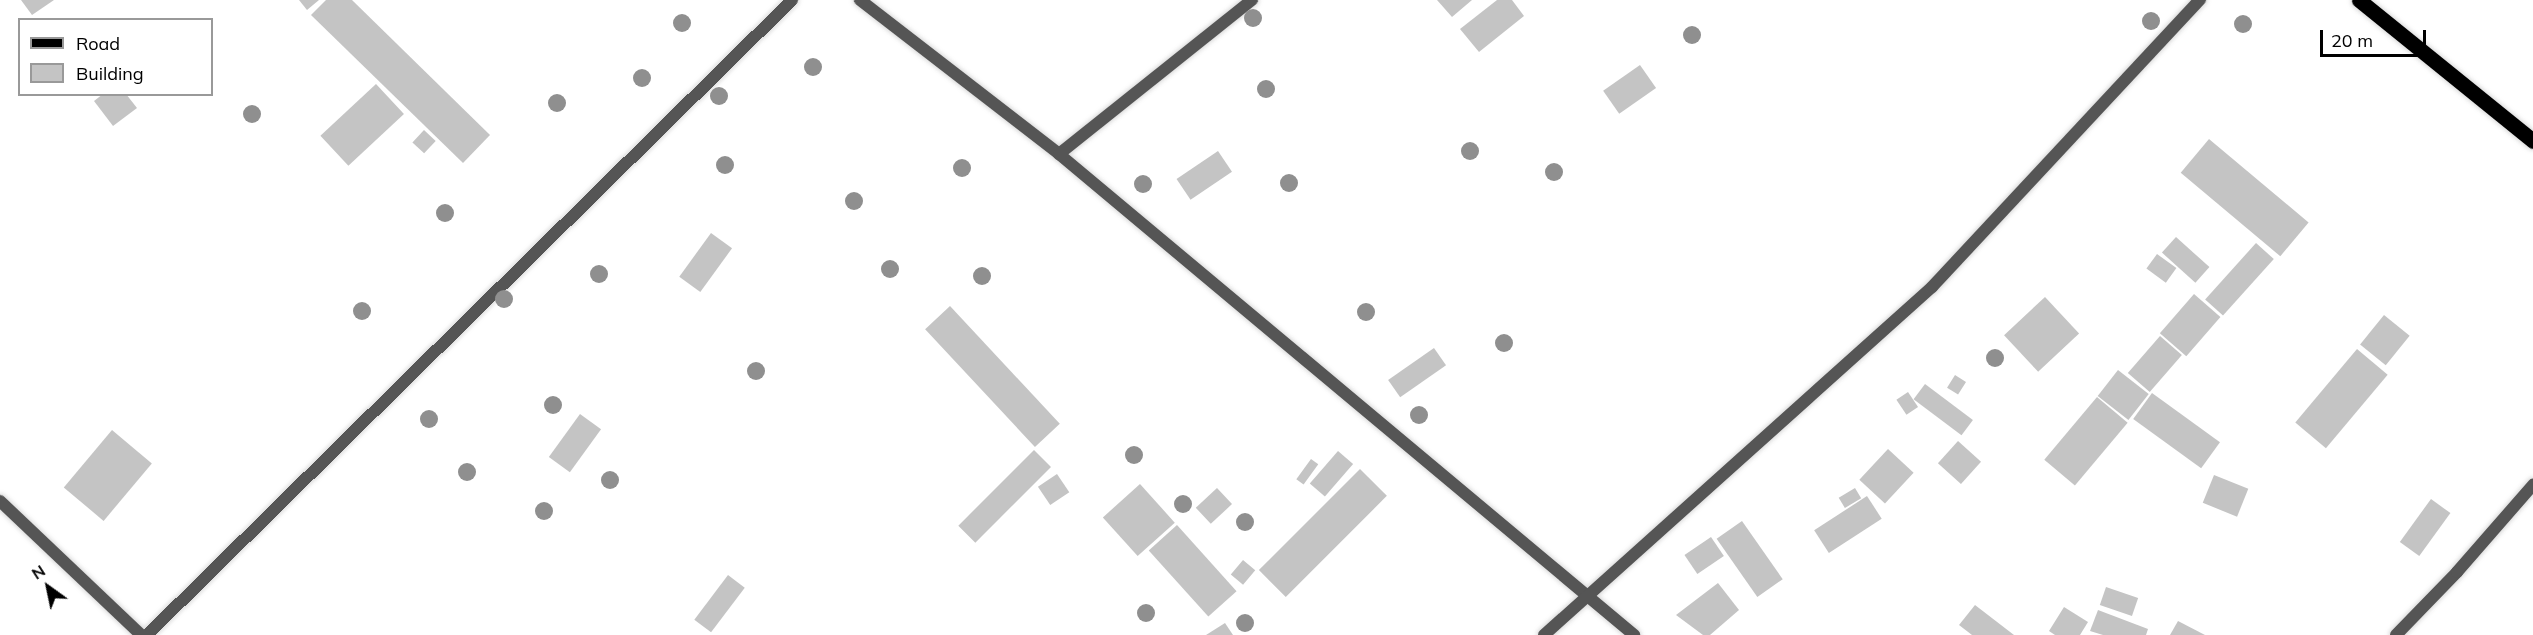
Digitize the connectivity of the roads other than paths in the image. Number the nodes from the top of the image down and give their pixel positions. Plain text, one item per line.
1 (792, 0) edge
2 (860, 0) edge
3 (1252, 0) edge
4 (2200, 0) edge
5 (2359, 0) edge
6 (2533, 141) edge
7 (1059, 154) junction
8 (2533, 485) edge
9 (0, 501) edge
10 (1587, 596) junction
11 (141, 635) edge
12 (147, 635) edge
13 (1544, 635) edge
14 (1634, 635) edge
15 (2396, 635) edge

1 - 12 street
2 - 7 street
3 - 7 street
4 - 10 street
5 - 6 main road
7 - 10 street
8 - 15 street
9 - 11 street
10 - 13 street
10 - 14 street

